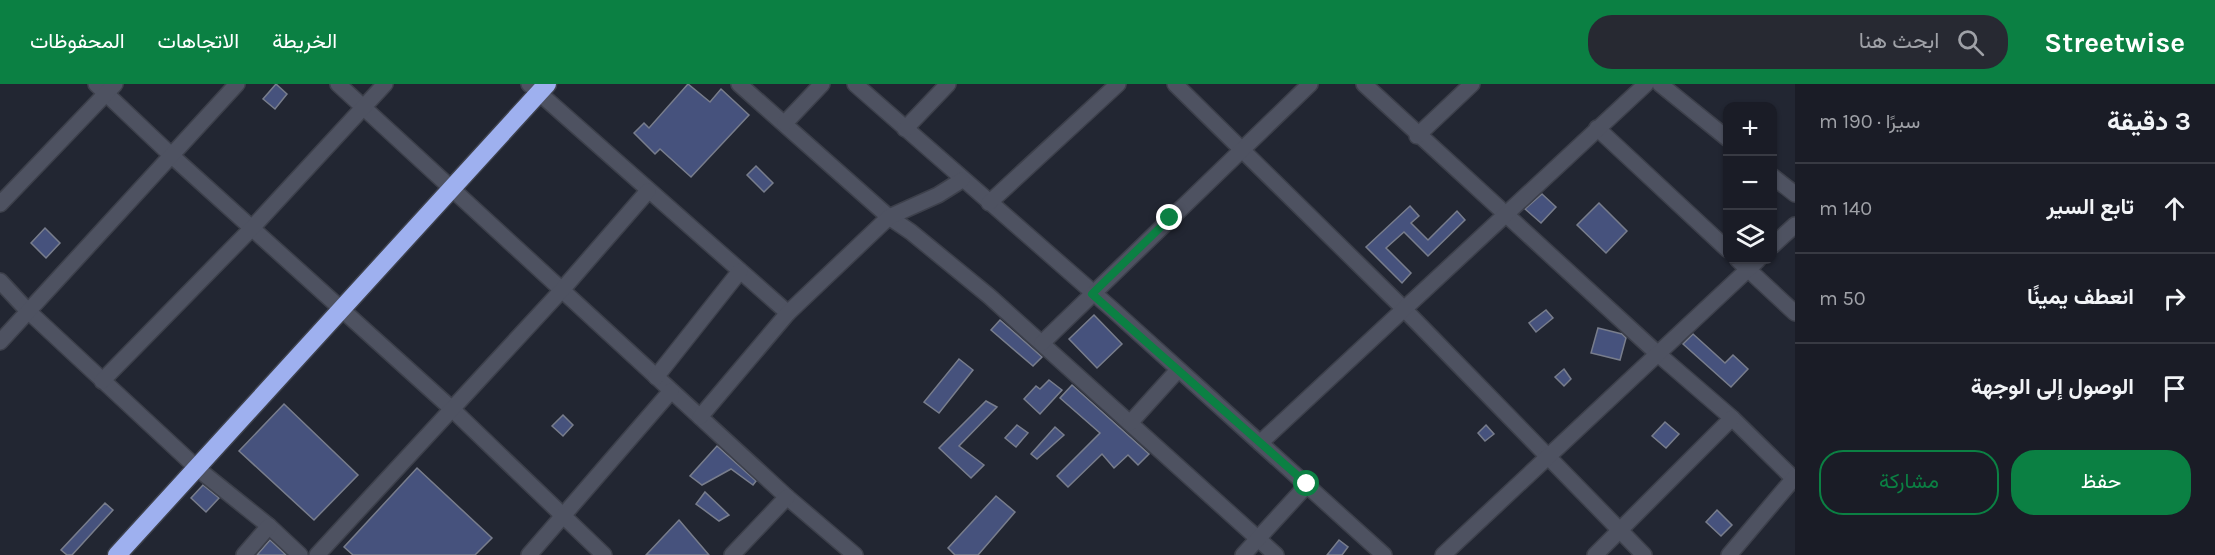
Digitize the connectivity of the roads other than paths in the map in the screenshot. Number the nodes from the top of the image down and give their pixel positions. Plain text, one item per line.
1 (237, 84) edge
2 (338, 84) edge
3 (385, 84) edge
4 (739, 84) edge
5 (822, 84) edge
6 (855, 84) edge
7 (948, 84) edge
8 (1118, 84) edge
9 (1175, 84) edge
10 (1310, 84) edge
11 (1364, 84) edge
12 (1472, 84) edge
13 (1646, 84) edge
14 (1660, 84) edge
15 (106, 87) edge
16 (538, 87) edge
17 (363, 108) junction
18 (785, 123) junction
19 (1597, 128) junction
20 (905, 129) junction
21 (1723, 135) edge
22 (1417, 136) junction
23 (1240, 150) junction
24 (172, 156) junction
25 (1777, 179) edge
26 (962, 180) junction
27 (449, 189) junction
28 (648, 191) junction
29 (1795, 194) edge
30 (989, 203) junction
31 (0, 204) edge
32 (1505, 214) junction
33 (889, 217) junction
34 (1795, 225) edge
35 (252, 228) junction
36 (1777, 242) edge
37 (1723, 245) edge
38 (1747, 264) edge
39 (1749, 264) edge
40 (740, 271) junction
41 (0, 281) edge
42 (561, 291) junction
43 (1092, 294) junction
44 (1403, 308) junction
45 (27, 310) junction
46 (340, 310) junction
47 (788, 313) junction
48 (1795, 313) edge
49 (0, 342) edge
50 (1042, 343) junction
51 (1658, 354) junction
52 (1178, 370) junction
53 (656, 377) junction
54 (102, 381) junction
55 (671, 391) junction
56 (452, 409) junction
57 (700, 417) junction
58 (1732, 418) junction
59 (1130, 423) junction
60 (1260, 443) junction
61 (1546, 457) junction
62 (198, 469) junction
63 (1795, 479) edge
64 (1307, 484) junction
65 (787, 497) junction
66 (561, 515) junction
67 (269, 526) junction
68 (1619, 530) junction
69 (1258, 539) junction
70 (1373, 552) edge
71 (117, 555) edge
72 (244, 555) edge
73 (300, 555) edge
74 (317, 555) edge
75 (529, 555) edge
76 (604, 555) edge
77 (732, 555) edge
78 (855, 555) edge
79 (1243, 555) edge
80 (1276, 555) edge
81 (1443, 555) edge
82 (1595, 555) edge
83 (1644, 555) edge
84 (1729, 555) edge

1 - 24 street
2 - 17 street
3 - 17 street
4 - 18 street
5 - 18 street
6 - 20 street
7 - 20 street
8 - 30 street
9 - 23 street
10 - 23 street
11 - 22 street
12 - 22 street
13 - 19 street
14 - 21 street
15 - 24 street
15 - 31 street
16 - 27 highway
16 - 28 street
17 - 27 street
17 - 35 street
18 - 33 street
19 - 32 street
19 - 37 street
20 - 26 street
22 - 32 street
23 - 43 street
23 - 44 street
24 - 35 street
24 - 45 street
25 - 29 street
26 - 30 street
26 - 33 street
27 - 42 street
27 - 46 highway
28 - 40 street
28 - 42 street
30 - 43 street
32 - 44 street
32 - 51 street
33 - 47 street
33 - 50 street
34 - 36 street
35 - 46 street
35 - 54 street
38 - 51 street
39 - 48 street
40 - 47 street
40 - 53 street
41 - 45 street
42 - 53 street
42 - 56 street
43 - 50 street
43 - 52 street
44 - 60 street
44 - 61 street
45 - 49 street
45 - 54 street
46 - 56 street
46 - 62 highway
47 - 57 street
50 - 59 street
51 - 58 street
51 - 61 street
52 - 59 street
52 - 60 street
53 - 55 street
54 - 62 street
55 - 57 street
55 - 66 street
56 - 66 street
56 - 74 street
57 - 65 street
58 - 63 street
58 - 68 street
59 - 69 street
60 - 64 street
61 - 68 street
61 - 81 street
62 - 67 street
62 - 71 highway
63 - 84 street
64 - 69 street
64 - 70 street
65 - 77 street
65 - 78 street
66 - 75 street
66 - 76 street
67 - 72 street
67 - 73 street
68 - 82 street
68 - 83 street
69 - 79 street
69 - 80 street

